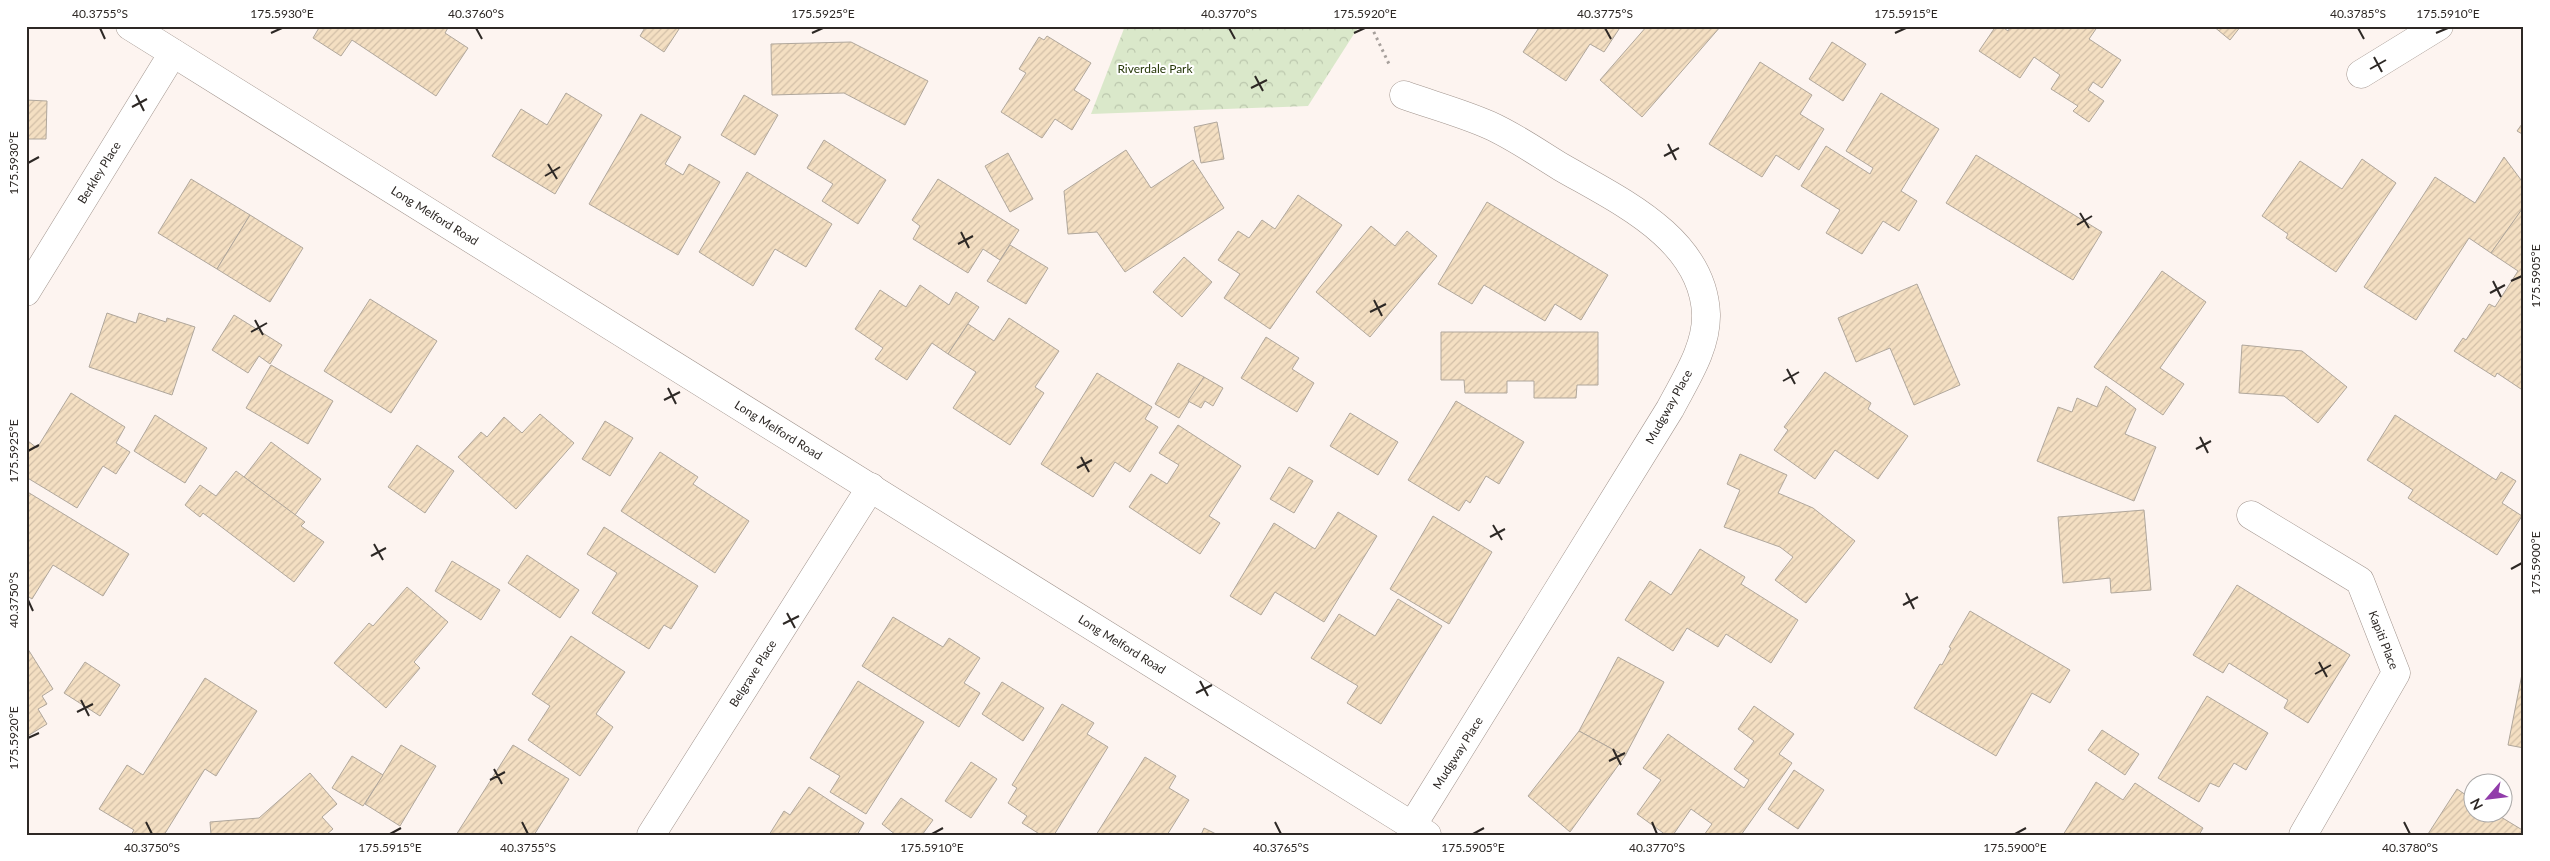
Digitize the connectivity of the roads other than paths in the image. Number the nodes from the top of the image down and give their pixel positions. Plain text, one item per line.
1 (130, 26) edge
2 (2439, 26) edge
3 (172, 53) junction
4 (2361, 74) dead end
5 (1404, 96) road end
6 (26, 292) edge
7 (871, 487) junction
8 (2251, 515) dead end
9 (1420, 830) edge
10 (651, 835) edge
11 (2303, 835) edge

1 - 3 street, Long Melford Road
2 - 4 street
3 - 6 street, Berkley Place
3 - 7 street, Long Melford Road
5 - 9 street, Mudgway Place
7 - 9 street, Long Melford Road
7 - 10 street, Belgrave Place
8 - 11 street, Kapiti Place

